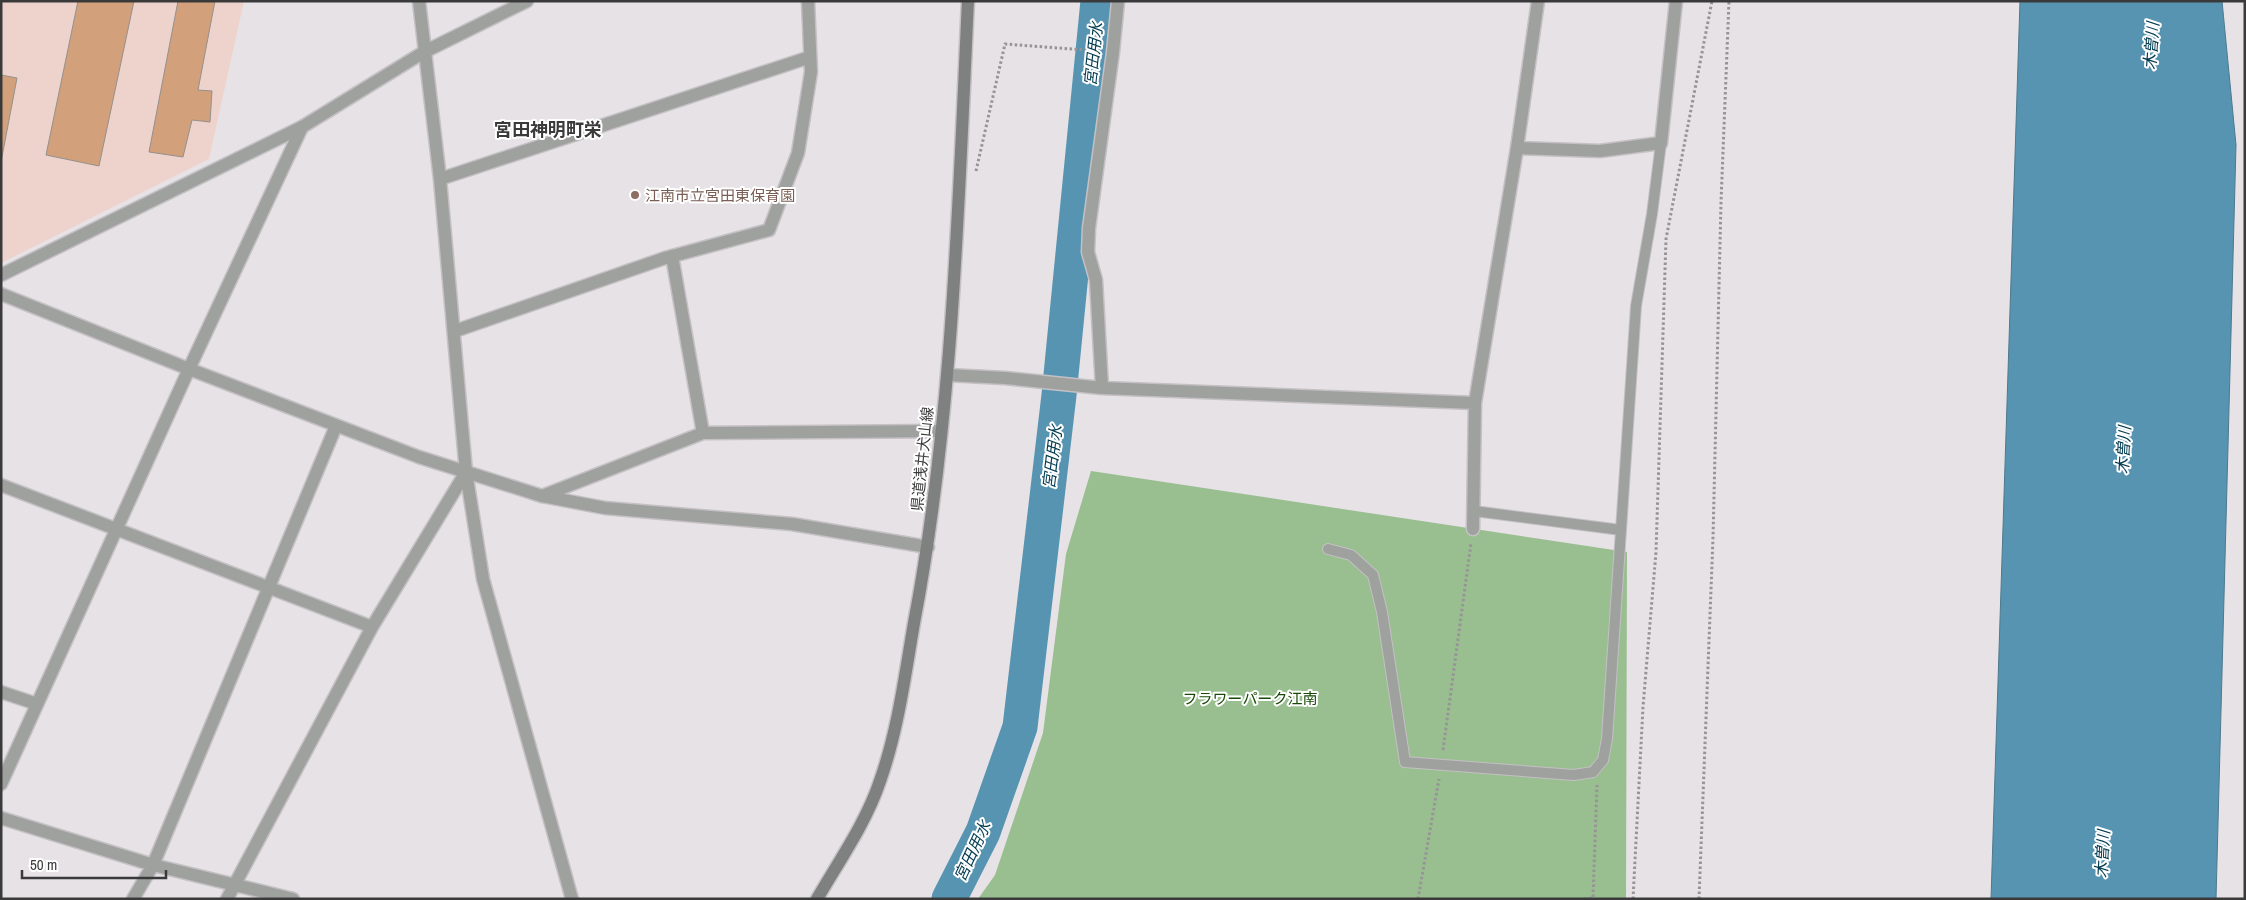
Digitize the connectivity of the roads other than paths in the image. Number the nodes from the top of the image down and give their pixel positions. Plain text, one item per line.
1 (419, 1) edge
2 (527, 1) edge
3 (808, 1) edge
4 (968, 1) edge
5 (1118, 1) edge
6 (1538, 1) edge
7 (1676, 1) edge
8 (424, 52) junction
9 (810, 57) junction
10 (302, 126) junction
11 (1661, 143) junction
12 (1517, 148) junction
13 (440, 179) junction
14 (672, 256) junction
15 (1, 274) edge
16 (1, 294) edge
17 (455, 331) junction
18 (189, 369) junction
19 (948, 375) junction
20 (1102, 388) junction
21 (1475, 403) junction
22 (336, 426) junction
23 (941, 431) junction
24 (703, 433) junction
25 (466, 472) junction
26 (1, 485) edge
27 (542, 496) junction
28 (1474, 511) junction
29 (1473, 529) road end
30 (116, 530) junction
31 (1621, 530) junction
32 (928, 547) junction
33 (1328, 549) dead end
34 (268, 589) junction
35 (372, 627) junction
36 (1, 692) edge
37 (37, 704) junction
38 (1, 784) edge
39 (1, 818) edge
40 (153, 865) junction
41 (233, 886) junction
42 (572, 898) edge
43 (133, 899) edge
44 (227, 899) edge
45 (293, 899) edge
46 (566, 899) edge
47 (817, 899) edge

1 - 8 street
2 - 8 street
3 - 9 street
4 - 19 main road, 県道浅井犬山線
5 - 20 street
6 - 12 street
7 - 11 street
8 - 10 street
8 - 13 street
9 - 13 street
9 - 14 street
10 - 15 street
10 - 18 street
11 - 12 street
11 - 31 lane
12 - 21 street
13 - 17 street
14 - 17 street
14 - 24 street
16 - 18 street
17 - 25 street
18 - 22 street
18 - 30 street
19 - 20 street
19 - 23 main road, 県道浅井犬山線
20 - 21 street
21 - 28 street
22 - 25 street
22 - 34 street
23 - 24 street
23 - 32 main road, 県道浅井犬山線
24 - 27 street
25 - 27 street
25 - 35 street
25 - 42 street
26 - 30 street
27 - 32 street
28 - 29 street
28 - 31 lane
30 - 34 street
30 - 37 street
31 - 33 lane
32 - 47 main road, 県道浅井犬山線
34 - 35 street
34 - 40 street
35 - 41 street
36 - 37 street
37 - 38 street
39 - 40 street
40 - 41 street
40 - 43 street
41 - 44 street
41 - 45 street
42 - 46 street

